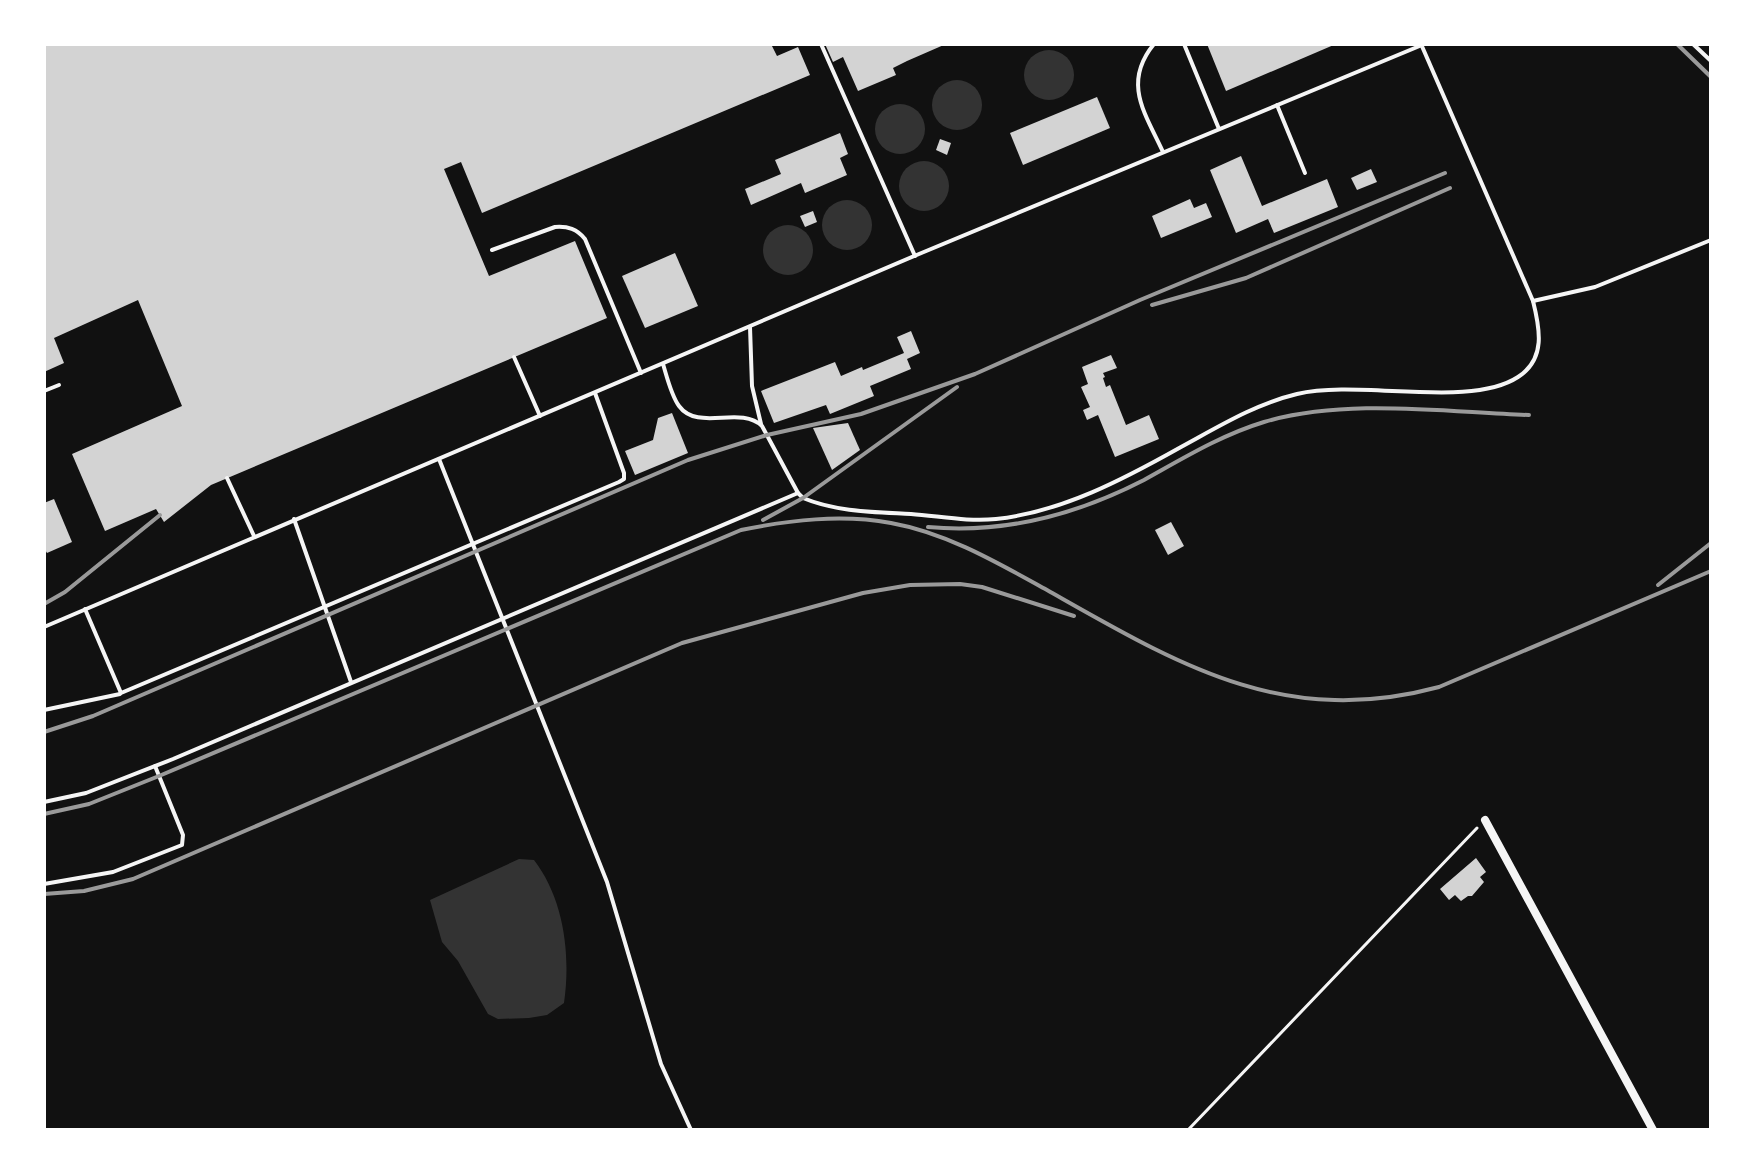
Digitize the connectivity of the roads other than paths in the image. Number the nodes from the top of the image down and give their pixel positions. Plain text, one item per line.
1 (821, 44) edge
2 (1154, 44) edge
3 (1184, 44) edge
4 (1421, 44) edge
5 (1693, 44) edge
6 (1711, 61) edge
7 (1277, 105) junction
8 (1219, 129) junction
9 (1163, 152) junction
10 (1305, 173) dead end
11 (1711, 240) edge
12 (492, 250) dead end
13 (915, 256) junction
14 (1533, 301) junction
15 (750, 327) junction
16 (514, 357) dead end
17 (663, 364) junction
18 (641, 373) junction
19 (59, 385) dead end
20 (44, 391) edge
21 (595, 393) junction
22 (540, 416) junction
23 (762, 426) junction
24 (439, 459) junction
25 (227, 478) dead end
26 (798, 493) junction
27 (294, 519) junction
28 (254, 536) junction
29 (473, 544) junction
30 (325, 607) junction
31 (85, 609) junction
32 (502, 618) junction
33 (44, 627) edge
34 (351, 682) junction
35 (121, 693) junction
36 (44, 710) edge
37 (155, 766) junction
38 (44, 802) edge
39 (1485, 820) road end
40 (44, 884) edge
41 (691, 1130) edge
42 (1653, 1130) edge

1 - 13 lane
2 - 9 lane
3 - 8 lane
4 - 7 lane
4 - 14 lane
5 - 6 lane
7 - 8 lane
7 - 10 lane
8 - 9 lane
9 - 13 lane
11 - 14 lane
12 - 18 lane
13 - 15 lane
14 - 26 lane
15 - 17 lane
15 - 23 lane
16 - 22 lane
17 - 18 lane
17 - 23 lane
18 - 21 lane
19 - 20 lane
21 - 22 lane
21 - 29 lane
22 - 24 lane
23 - 26 lane
24 - 27 lane
24 - 29 lane
25 - 28 lane
26 - 32 lane
27 - 28 lane
27 - 30 lane
28 - 31 lane
29 - 30 lane
29 - 32 lane
30 - 34 lane
30 - 35 lane
31 - 33 lane
31 - 35 lane
32 - 34 lane
32 - 41 lane
34 - 37 lane
35 - 36 lane
37 - 38 lane
37 - 40 lane
39 - 42 street

